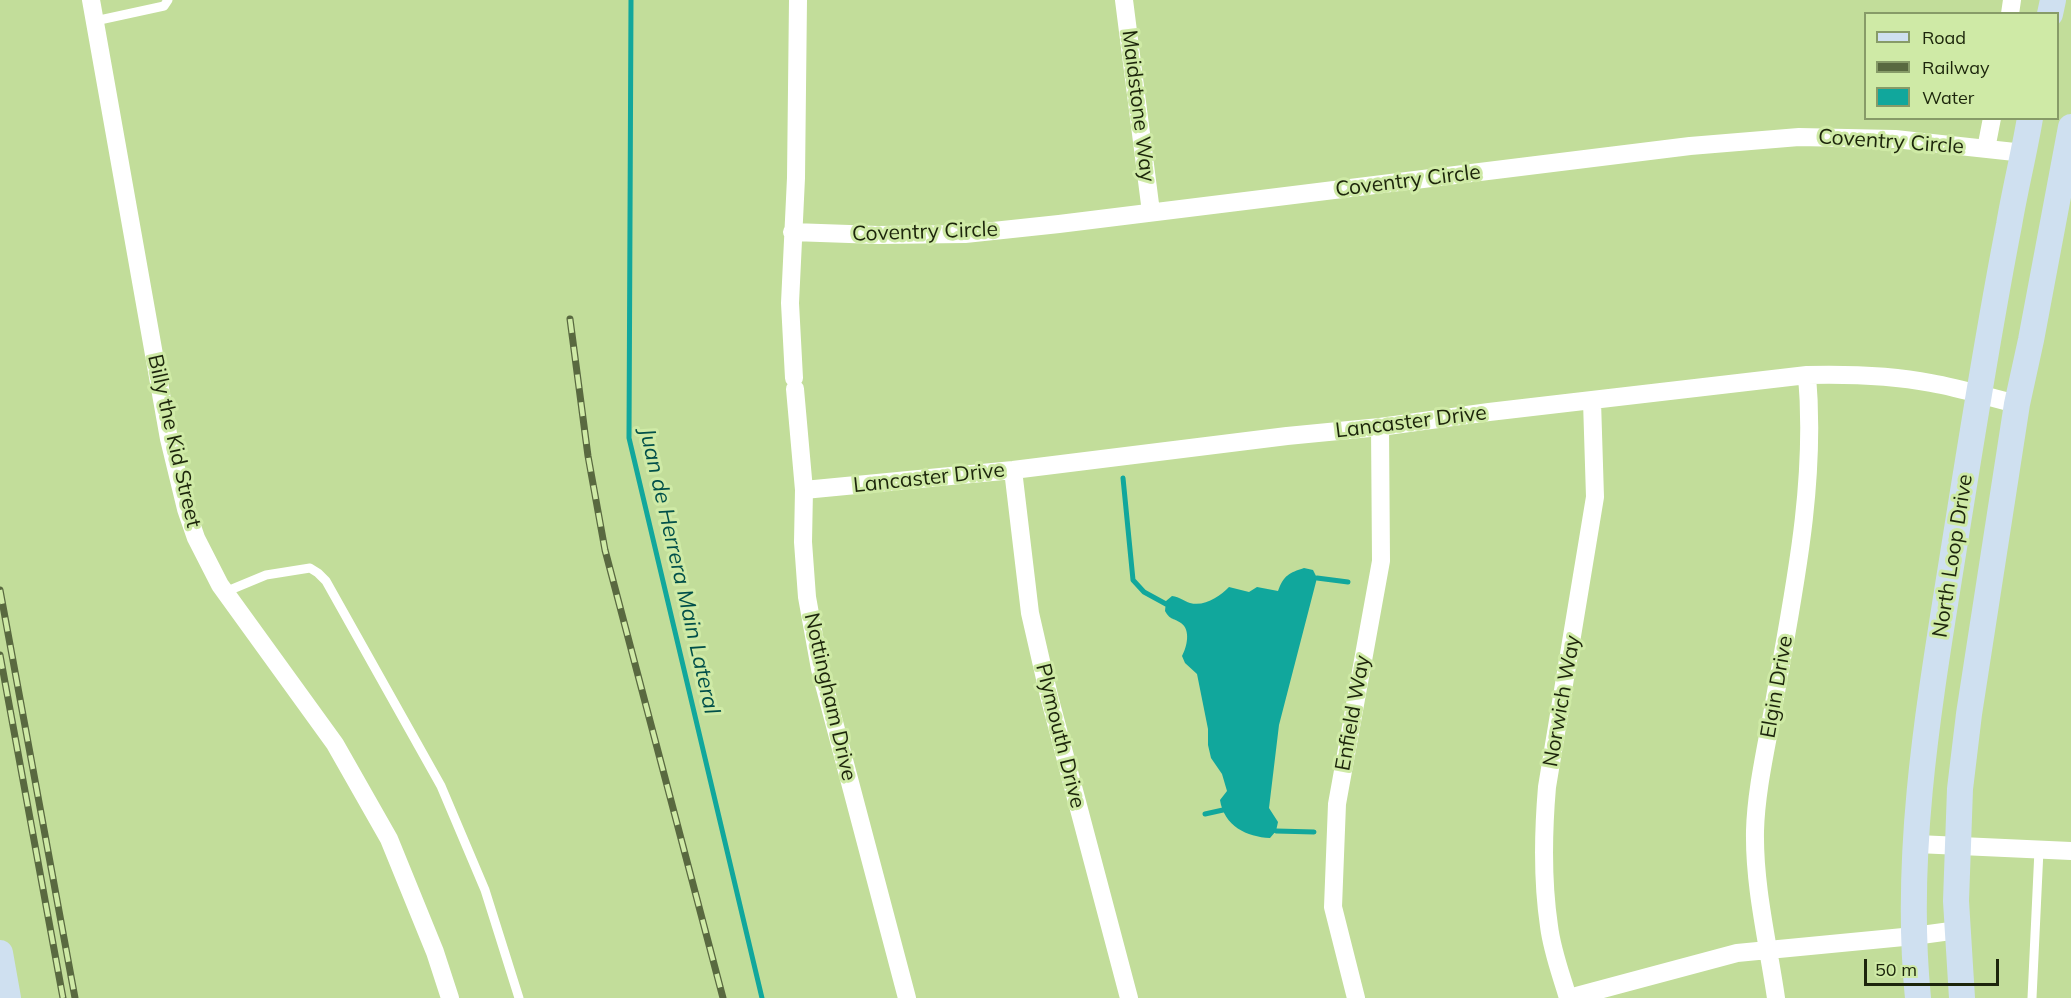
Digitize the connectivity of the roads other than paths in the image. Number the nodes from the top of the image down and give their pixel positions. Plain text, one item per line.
1 (91, 0) edge
2 (168, 0) edge
3 (798, 0) edge
4 (1124, 0) edge
5 (95, 21) junction
6 (1992, 120) edge
7 (2030, 120) edge
8 (2071, 127) edge
9 (1986, 149) junction
10 (2024, 153) junction
11 (2068, 158) edge
12 (1151, 212) junction
13 (792, 232) junction
14 (1807, 375) junction
15 (1978, 394) junction
16 (1592, 401) junction
17 (2016, 404) junction
18 (1380, 427) junction
19 (1013, 470) junction
20 (804, 490) junction
21 (225, 592) junction
22 (1917, 844) junction
23 (1958, 846) junction
24 (2039, 850) junction
25 (2071, 851) edge
26 (1958, 930) junction
27 (1914, 936) junction
28 (1768, 949) junction
29 (0, 953) edge
30 (8, 998) edge
31 (450, 998) edge
32 (519, 998) edge
33 (907, 998) edge
34 (1129, 998) edge
35 (1356, 998) edge
36 (1568, 998) edge
37 (1776, 998) edge
38 (1918, 998) edge
39 (1962, 998) edge
40 (2032, 998) edge

1 - 5 street, Billy the Kid Street
2 - 5 lane
3 - 13 street
4 - 12 street, Maidstone Way
5 - 21 street, Billy the Kid Street
6 - 9 street
7 - 10 main road, North Loop Drive
8 - 11 main road, North Loop Drive
9 - 10 street, Coventry Circle
9 - 12 street, Coventry Circle
10 - 11 main road
10 - 15 main road, North Loop Drive
11 - 17 main road, North Loop Drive
12 - 13 street, Coventry Circle
13 - 20 street, Nottingham Drive
14 - 15 street, Lancaster Drive
14 - 16 street, Lancaster Drive
14 - 28 street, Elgin Drive
15 - 17 street, Lancaster Drive
15 - 22 main road, North Loop Drive
16 - 18 street, Lancaster Drive
16 - 36 street, Norwich Way
17 - 23 main road, North Loop Drive
18 - 19 street, Lancaster Drive
18 - 35 street, Enfield Way
19 - 20 street, Lancaster Drive
19 - 34 street, Plymouth Drive
20 - 33 street, Nottingham Drive
21 - 31 street, Billy the Kid Street
21 - 32 lane
22 - 23 street
22 - 27 main road, North Loop Drive
23 - 24 street
23 - 26 main road, North Loop Drive
24 - 25 street
24 - 40 lane
26 - 27 street
26 - 39 main road, North Loop Drive
27 - 28 street
27 - 38 main road, North Loop Drive
28 - 36 street
28 - 37 street, Elgin Drive
29 - 30 main road

